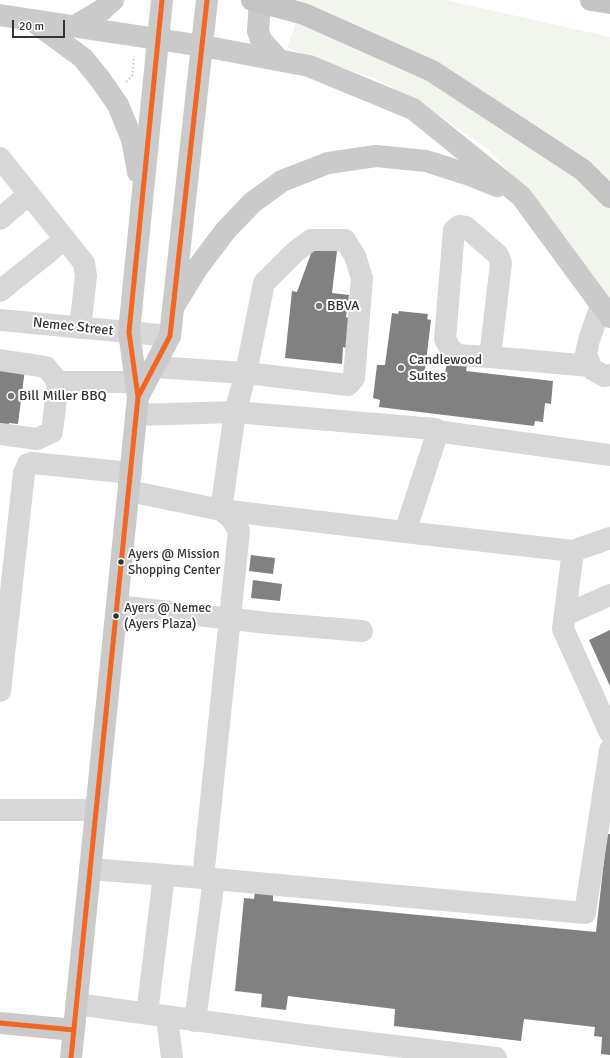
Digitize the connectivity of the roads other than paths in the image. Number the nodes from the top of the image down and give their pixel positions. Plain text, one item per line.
1 (113, 0) edge
2 (162, 0) edge
3 (208, 0) edge
4 (252, 0) edge
5 (260, 0) edge
6 (591, 0) edge
7 (610, 3) edge
8 (0, 15) edge
9 (32, 20) junction
10 (75, 26) junction
11 (158, 40) junction
12 (203, 46) junction
13 (279, 60) junction
14 (3, 169) edge
15 (29, 194) junction
16 (521, 196) junction
17 (610, 197) edge
18 (142, 198) junction
19 (0, 219) edge
20 (65, 239) junction
21 (0, 290) edge
22 (174, 306) junction
23 (606, 311) edge
24 (0, 320) edge
25 (80, 328) junction
26 (129, 332) junction
27 (170, 336) junction
28 (490, 357) junction
29 (0, 360) edge
30 (590, 366) junction
31 (154, 367) junction
32 (246, 373) junction
33 (610, 375) edge
34 (58, 382) junction
35 (137, 398) junction
36 (235, 412) junction
37 (4, 431) edge
38 (436, 431) junction
39 (610, 454) edge
40 (130, 482) junction
41 (221, 510) junction
42 (404, 532) junction
43 (610, 538) edge
44 (574, 551) junction
45 (610, 595) edge
46 (117, 606) junction
47 (565, 615) junction
48 (230, 619) junction
49 (362, 631) dead end
50 (0, 691) edge
51 (610, 733) edge
52 (610, 750) edge
53 (0, 810) edge
54 (96, 810) junction
55 (90, 868) junction
56 (164, 875) junction
57 (209, 878) junction
58 (76, 1004) junction
59 (157, 1015) junction
60 (195, 1021) junction
61 (0, 1023) edge
62 (74, 1030) junction
63 (353, 1050) edge
64 (71, 1058) edge
65 (172, 1058) edge
66 (496, 1058) edge

1 - 10 main road
2 - 11 main road
3 - 12 main road
4 - 17 highway
5 - 13 main road
6 - 7 highway
8 - 9 main road
9 - 10 main road
9 - 18 main road
10 - 11 main road
11 - 12 main road
11 - 18 main road
12 - 13 main road
12 - 22 main road
13 - 16 main road
14 - 15 street
15 - 19 street
15 - 20 street
16 - 22 main road
16 - 23 main road
18 - 26 main road
20 - 21 street
20 - 25 street
22 - 27 main road
23 - 30 street
24 - 25 street, Nemec Street
25 - 26 street, Nemec Street
26 - 27 street, Nemec Street
26 - 35 main road
27 - 31 main road
28 - 28 street
28 - 30 street
29 - 34 street
30 - 33 street
31 - 32 street
31 - 35 main road
32 - 32 street
32 - 36 street
34 - 35 street
34 - 37 street
35 - 36 street
35 - 40 main road
36 - 38 street
36 - 41 street
38 - 39 street
38 - 42 street
40 - 41 street
40 - 46 main road
40 - 50 street
41 - 42 street
41 - 48 street
42 - 44 street
43 - 44 street
44 - 47 street
45 - 47 street
46 - 48 street
46 - 54 main road
47 - 51 street
48 - 49 street
48 - 57 street
52 - 57 street
53 - 54 street
54 - 55 main road
55 - 56 street
55 - 58 main road
56 - 57 street
56 - 59 street
57 - 60 street
58 - 59 street
58 - 62 main road
59 - 60 street
59 - 65 street
60 - 63 street
61 - 62 main road
62 - 64 main road
63 - 66 street

